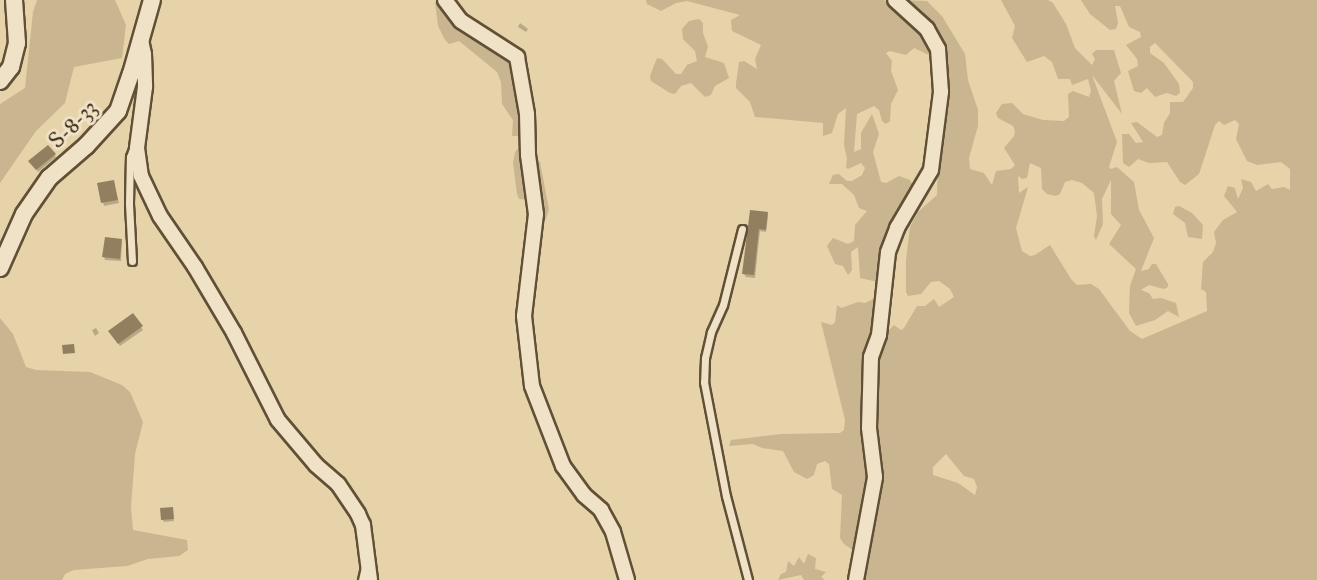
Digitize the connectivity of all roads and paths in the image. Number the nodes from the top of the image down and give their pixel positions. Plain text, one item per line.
1 (14, 0) edge
2 (152, 0) edge
3 (445, 0) edge
4 (895, 0) edge
5 (141, 38) junction
6 (0, 81) edge
7 (139, 132) junction
8 (742, 229) dead end
9 (132, 261) dead end
10 (0, 268) edge
11 (366, 559) junction
12 (625, 577) edge
13 (362, 580) edge
14 (370, 580) edge
15 (748, 580) edge
16 (856, 580) edge

1 - 6 street
2 - 5 street, Տ-8-33 / Տ-8-33
3 - 12 street
4 - 16 street
5 - 7 street
5 - 10 street, Տ-8-33 / Տ-8-33
7 - 9 lane
7 - 11 street
8 - 15 lane
11 - 13 lane
11 - 14 street

